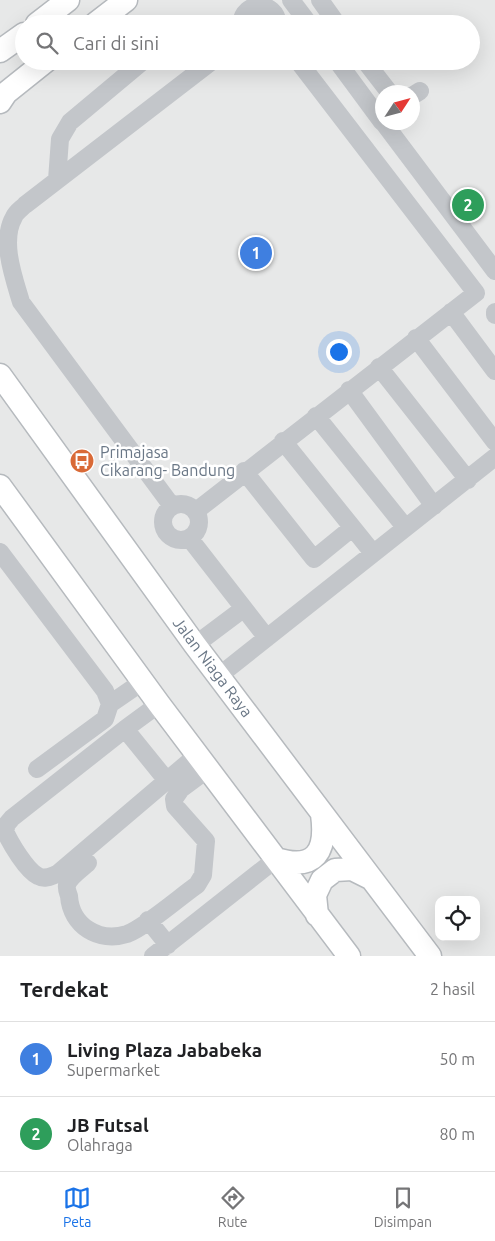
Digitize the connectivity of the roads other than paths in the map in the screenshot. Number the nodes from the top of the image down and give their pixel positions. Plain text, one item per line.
1 (68, 0) edge
2 (126, 0) edge
3 (291, 0) edge
4 (320, 0) edge
5 (250, 3) edge
6 (49, 15) edge
7 (107, 15) edge
8 (243, 15) edge
9 (276, 15) edge
10 (302, 15) edge
11 (331, 15) edge
12 (15, 39) edge
13 (2, 46) edge
14 (35, 70) edge
15 (132, 70) edge
16 (200, 70) edge
17 (305, 70) edge
18 (344, 70) edge
19 (372, 70) edge
20 (383, 85) edge
21 (0, 102) edge
22 (375, 111) edge
23 (389, 130) edge
24 (57, 180) junction
25 (495, 271) edge
26 (451, 312) junction
27 (416, 338) junction
28 (379, 367) junction
29 (495, 371) edge
30 (0, 375) edge
31 (348, 390) junction
32 (316, 416) junction
33 (283, 442) junction
34 (495, 442) edge
35 (495, 457) edge
36 (244, 471) junction
37 (468, 480) junction
38 (0, 486) edge
39 (172, 506) junction
40 (434, 506) junction
41 (196, 511) junction
42 (405, 527) junction
43 (352, 528) junction
44 (190, 539) junction
45 (0, 552) edge
46 (373, 553) junction
47 (243, 609) junction
48 (267, 638) junction
49 (195, 645) junction
50 (220, 675) junction
51 (142, 682) junction
52 (110, 704) junction
53 (159, 704) junction
54 (125, 729) junction
55 (203, 762) junction
56 (37, 769) dead end
57 (168, 782) junction
58 (322, 814) junction
59 (94, 858) dead end
60 (276, 859) junction
61 (370, 878) junction
62 (317, 915) junction
63 (148, 920) junction
64 (168, 945) junction
65 (152, 956) edge
66 (349, 956) edge
67 (430, 956) edge

1 - 6 main road
2 - 7 main road
3 - 10 lane
4 - 11 lane
5 - 8 lane
5 - 9 lane
12 - 13 main road
14 - 21 main road
15 - 24 lane
16 - 24 lane
17 - 26 lane
18 - 22 lane
19 - 20 lane
23 - 25 lane
24 - 39 lane
26 - 27 lane
26 - 29 lane
27 - 28 lane
27 - 34 lane
28 - 31 lane
28 - 37 lane
30 - 49 main road, Jalan Niaga Raya
31 - 32 lane
31 - 40 lane
32 - 33 lane
32 - 42 lane
33 - 36 lane
33 - 43 lane
35 - 37 lane
36 - 41 lane
36 - 43 lane
37 - 40 lane
38 - 51 main road
39 - 41 lane
39 - 44 lane
40 - 42 lane
41 - 44 lane
42 - 46 lane
43 - 46 lane
44 - 47 lane
45 - 52 lane
46 - 48 lane
47 - 48 lane
47 - 49 lane
48 - 50 lane
49 - 50 main road, Jalan Niaga Raya
50 - 58 main road, Jalan Niaga Raya
51 - 52 lane
51 - 53 main road
52 - 56 lane
53 - 54 lane
53 - 55 main road
54 - 57 lane
54 - 57 lane
55 - 57 lane
55 - 60 main road
55 - 63 lane
58 - 60 main road
58 - 61 main road, Jalan Niaga Raya
59 - 63 lane
60 - 62 main road
60 - 64 lane
61 - 62 main road
61 - 67 main road, Jalan Niaga Raya
62 - 66 main road
63 - 64 lane
64 - 65 lane

